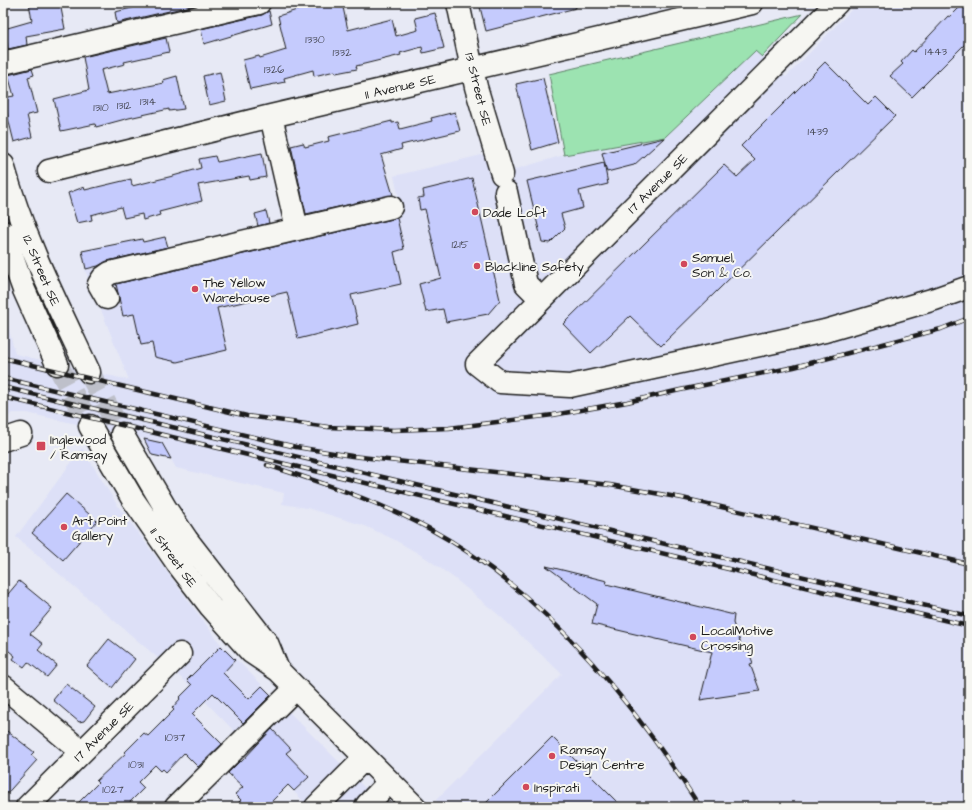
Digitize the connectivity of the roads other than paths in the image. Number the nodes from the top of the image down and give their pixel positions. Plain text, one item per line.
1 (259, 3) edge
2 (458, 3) edge
3 (752, 3) edge
4 (837, 3) edge
5 (3, 63) edge
6 (472, 68) junction
7 (271, 116) junction
8 (4, 170) edge
9 (48, 171) dead end
10 (391, 207) dead end
11 (297, 229) junction
12 (3, 232) edge
13 (969, 287) edge
14 (107, 298) dead end
15 (541, 299) junction
16 (57, 364) tunnel mouth
17 (89, 372) tunnel mouth
18 (90, 426) tunnel mouth
19 (122, 434) tunnel mouth
20 (180, 654) dead end
21 (278, 670) junction
22 (3, 686) edge
23 (296, 688) junction
24 (82, 752) junction
25 (365, 758) junction
26 (389, 782) junction
27 (27, 807) edge
28 (176, 807) edge
29 (316, 807) edge
30 (369, 807) edge
31 (415, 807) edge

1 - 5 street
2 - 6 street, 13 Street SE
3 - 6 street, 11 Avenue SE
4 - 15 street, 17 Avenue SE
6 - 7 street, 11 Avenue SE
6 - 15 street, 13 Street SE
7 - 9 street, 11 Avenue SE
7 - 11 street
8 - 17 street, 12 Street SE
10 - 11 street
11 - 14 street
12 - 16 street, 12 Street SE
13 - 15 street, 17 Avenue SE
18 - 21 street, 11 Street SE
19 - 21 street, 11 Street SE
20 - 24 street, 17 Avenue SE
21 - 23 street, 11 Street SE
22 - 24 street
23 - 25 street, 11 Street SE
23 - 28 street
24 - 27 street, 17 Avenue SE
25 - 26 street, 11 Street SE
25 - 29 street
26 - 30 street
26 - 31 street, 11 Street SE

